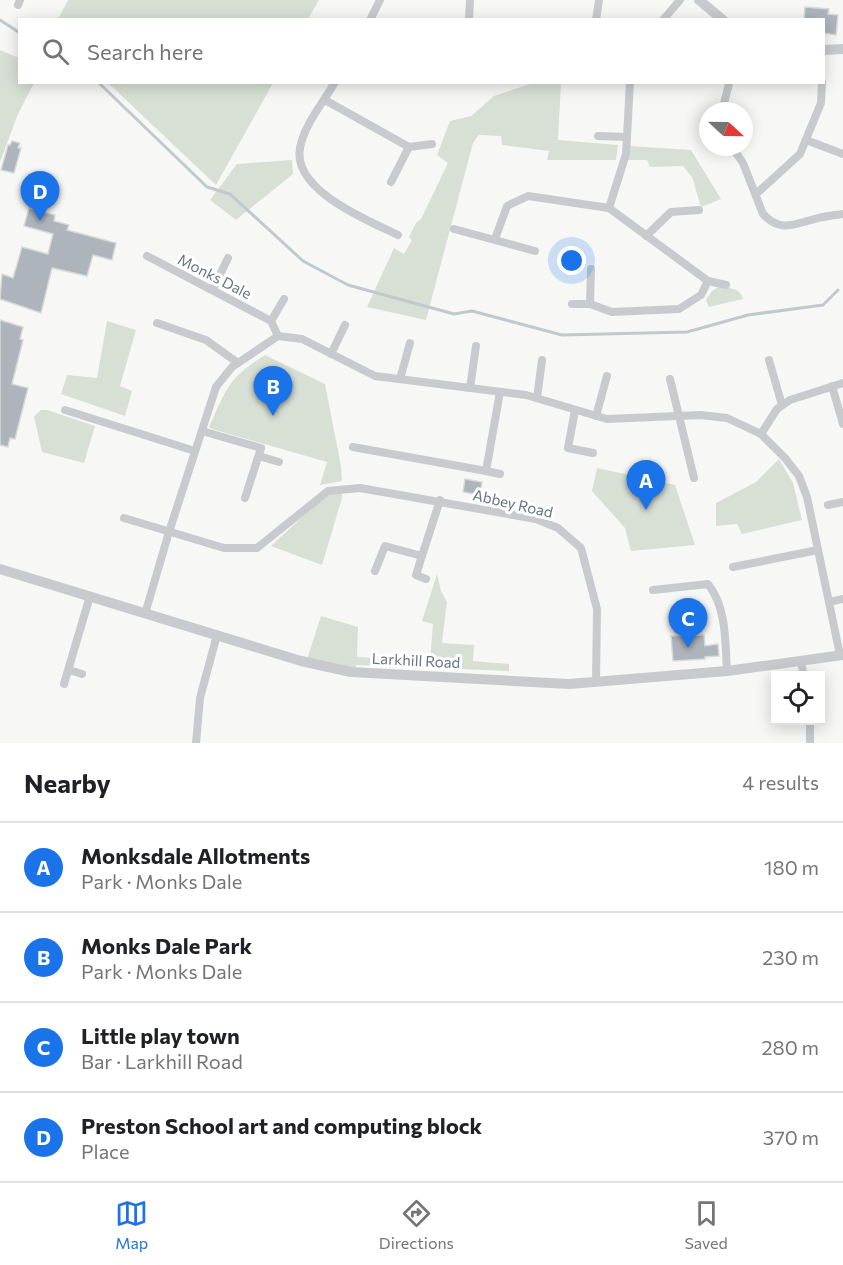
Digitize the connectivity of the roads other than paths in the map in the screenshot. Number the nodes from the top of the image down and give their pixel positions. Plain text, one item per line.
1 (380, 0) edge
2 (470, 0) edge
3 (599, 0) edge
4 (680, 0) edge
5 (699, 0) edge
6 (371, 18) edge
7 (469, 18) edge
8 (597, 18) edge
9 (665, 18) edge
10 (721, 18) edge
11 (843, 49) edge
12 (825, 50) edge
13 (334, 84) edge
14 (630, 84) edge
15 (729, 84) edge
16 (822, 84) edge
17 (325, 100) junction
18 (724, 102) edge
19 (598, 136) dead end
20 (627, 137) junction
21 (806, 140) junction
22 (432, 144) dead end
23 (409, 147) junction
24 (843, 154) edge
25 (738, 156) edge
26 (391, 182) dead end
27 (756, 194) junction
28 (609, 208) junction
29 (699, 210) dead end
30 (843, 214) edge
31 (454, 229) dead end
32 (398, 235) dead end
33 (646, 236) junction
34 (495, 239) junction
35 (535, 251) dead end
36 (147, 256) dead end
37 (228, 258) dead end
38 (591, 269) dead end
39 (708, 281) junction
40 (726, 285) dead end
41 (213, 289) junction
42 (284, 299) dead end
43 (572, 304) dead end
44 (590, 304) junction
45 (270, 321) junction
46 (157, 323) dead end
47 (345, 325) dead end
48 (278, 336) junction
49 (410, 343) dead end
50 (476, 346) dead end
51 (331, 354) junction
52 (542, 360) dead end
53 (770, 360) dead end
54 (238, 363) junction
55 (607, 376) dead end
56 (400, 379) junction
57 (670, 379) dead end
58 (843, 383) edge
59 (832, 386) junction
60 (470, 388) junction
61 (500, 392) junction
62 (537, 398) junction
63 (782, 405) junction
64 (575, 410) junction
65 (65, 411) dead end
66 (596, 416) junction
67 (678, 416) junction
68 (843, 424) edge
69 (202, 431) junction
70 (761, 434) junction
71 (353, 447) dead end
72 (195, 451) junction
73 (592, 453) dead end
74 (259, 456) junction
75 (279, 462) dead end
76 (486, 471) junction
77 (500, 474) dead end
78 (694, 478) dead end
79 (244, 498) dead end
80 (440, 501) junction
81 (843, 502) edge
82 (828, 506) dead end
83 (124, 518) dead end
84 (169, 532) junction
85 (818, 550) junction
86 (422, 556) junction
87 (733, 567) dead end
88 (0, 569) edge
89 (375, 571) dead end
90 (426, 579) dead end
91 (653, 590) dead end
92 (90, 596) junction
93 (843, 599) edge
94 (829, 602) junction
95 (145, 614) junction
96 (217, 635) junction
97 (842, 655) edge
98 (801, 662) junction
99 (69, 670) junction
100 (727, 671) junction
101 (803, 671) edge
102 (82, 674) dead end
103 (597, 682) junction
104 (64, 684) dead end
105 (810, 725) edge
106 (196, 743) edge
107 (810, 743) edge

1 - 6 street
2 - 7 street
3 - 8 street
4 - 9 street
5 - 10 street
11 - 12 street
13 - 17 street
14 - 20 street
15 - 18 street
16 - 21 street
17 - 23 street
17 - 32 street
19 - 20 street
20 - 28 street
21 - 24 street
21 - 27 street
22 - 23 street
23 - 26 street
25 - 27 street
27 - 30 street
28 - 33 street
28 - 34 street
29 - 33 street
31 - 34 street
33 - 39 street
34 - 35 street
36 - 41 street, Monks Dale
37 - 41 street
38 - 44 street
39 - 40 street
39 - 44 street
41 - 45 street, Monks Dale
42 - 45 street
43 - 44 street
45 - 48 street
46 - 54 street
47 - 51 street
48 - 51 street
48 - 54 street
49 - 56 street
50 - 60 street
51 - 56 street
52 - 62 street
53 - 63 street
54 - 69 street
55 - 66 street
56 - 60 street
57 - 67 street
58 - 59 street
59 - 63 street
59 - 68 street
60 - 61 street
61 - 62 street
61 - 76 street
62 - 64 street
63 - 70 street
64 - 66 street
64 - 73 street
65 - 72 street
66 - 67 street
67 - 70 street
67 - 78 street
69 - 72 street
69 - 74 street
70 - 85 street
71 - 76 street
72 - 84 street
74 - 75 street
74 - 79 street
76 - 77 street
80 - 84 street, Abbey Road
80 - 86 street
80 - 103 street, Abbey Road
81 - 82 street
83 - 84 street
84 - 95 street
85 - 87 street
85 - 94 street
86 - 89 street
86 - 90 street
88 - 92 street, Larkhill Road
91 - 100 street
92 - 95 street, Larkhill Road
92 - 99 street
93 - 94 street
94 - 97 street
95 - 96 street, Larkhill Road
96 - 103 street, Larkhill Road
96 - 106 street
97 - 98 street, Larkhill Road
98 - 100 street, Larkhill Road
98 - 101 street
99 - 102 street
99 - 104 street
100 - 103 street, Larkhill Road
105 - 107 street

